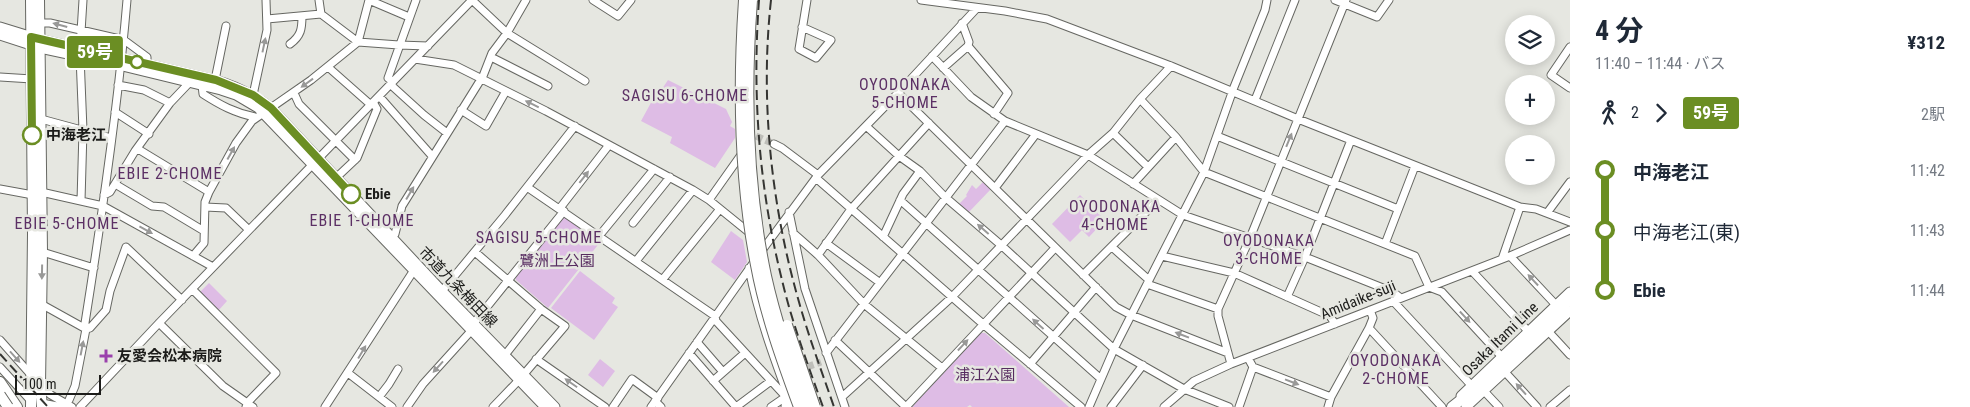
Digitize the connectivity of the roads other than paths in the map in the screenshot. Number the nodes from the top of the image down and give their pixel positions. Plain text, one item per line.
1 (31, 0) edge
2 (39, 0) edge
3 (83, 0) edge
4 (126, 0) edge
5 (266, 0) edge
6 (319, 0) edge
7 (369, 0) edge
8 (416, 0) edge
9 (472, 0) edge
10 (526, 0) edge
11 (593, 0) edge
12 (631, 0) edge
13 (744, 0) edge
14 (752, 0) edge
15 (807, 0) edge
16 (921, 0) edge
17 (1266, 0) edge
18 (1295, 0) edge
19 (1335, 0) edge
20 (1390, 0) edge
21 (952, 2) edge
22 (1345, 2) edge
23 (977, 8) junction
24 (321, 14) junction
25 (302, 16) junction
26 (409, 17) junction
27 (267, 19) junction
28 (39, 23) junction
29 (962, 23) junction
30 (226, 26) dead end
31 (0, 27) edge
32 (802, 27) junction
33 (81, 31) junction
34 (507, 33) junction
35 (0, 36) edge
36 (124, 40) junction
37 (358, 42) junction
38 (35, 43) junction
39 (290, 44) dead end
40 (399, 46) junction
41 (428, 46) junction
42 (968, 46) junction
43 (1570, 47) edge
44 (80, 52) junction
45 (932, 56) junction
46 (491, 57) junction
47 (415, 59) junction
48 (121, 62) junction
49 (147, 64) junction
50 (1171, 66) junction
51 (328, 67) junction
52 (943, 68) junction
53 (0, 77) edge
54 (32, 78) junction
55 (481, 78) junction
56 (216, 80) junction
57 (585, 81) dead end
58 (190, 82) junction
59 (392, 83) junction
60 (118, 85) junction
61 (202, 85) junction
62 (548, 86) dead end
63 (1570, 88) edge
64 (506, 91) junction
65 (1232, 91) junction
66 (294, 93) junction
67 (898, 93) junction
68 (253, 95) junction
69 (379, 96) junction
70 (1140, 99) junction
71 (1255, 100) junction
72 (170, 103) junction
73 (372, 104) junction
74 (268, 110) junction
75 (461, 110) junction
76 (115, 112) junction
77 (994, 114) junction
78 (255, 117) junction
79 (41, 119) junction
80 (1298, 119) junction
81 (1005, 121) junction
82 (929, 123) junction
83 (575, 126) junction
84 (866, 126) junction
85 (83, 130) junction
86 (447, 133) junction
87 (1113, 133) junction
88 (149, 134) junction
89 (1036, 134) junction
90 (756, 136) dead end
91 (1217, 136) junction
92 (1176, 137) junction
93 (111, 138) junction
94 (1351, 140) junction
95 (336, 141) junction
96 (774, 144) tunnel mouth
97 (609, 145) junction
98 (138, 149) junction
99 (1088, 155) junction
100 (432, 156) junction
101 (898, 156) junction
102 (355, 160) junction
103 (316, 162) junction
104 (1281, 162) junction
105 (970, 164) junction
106 (1415, 166) junction
107 (1148, 167) junction
108 (654, 169) junction
109 (920, 171) junction
110 (1204, 172) junction
111 (339, 175) dead end
112 (817, 176) junction
113 (670, 177) junction
114 (1570, 182) edge
115 (115, 184) junction
116 (1133, 184) junction
117 (1334, 184) junction
118 (527, 187) junction
119 (995, 188) junction
120 (0, 189) edge
121 (693, 190) junction
122 (209, 192) junction
123 (37, 193) junction
124 (104, 195) junction
125 (945, 196) junction
126 (1266, 197) junction
127 (709, 200) junction
128 (900, 200) junction
129 (1158, 200) junction
130 (81, 201) junction
131 (103, 206) junction
132 (204, 207) junction
133 (1520, 207) junction
134 (562, 209) junction
135 (720, 209) junction
136 (851, 209) junction
137 (1398, 209) junction
138 (789, 212) junction
139 (1547, 213) junction
140 (1183, 215) junction
141 (1321, 217) junction
142 (758, 218) junction
143 (1026, 219) junction
144 (926, 222) junction
145 (1570, 222) edge
146 (633, 223) dead end
147 (249, 230) junction
148 (1570, 230) edge
149 (204, 231) junction
150 (794, 233) junction
151 (599, 236) junction
152 (883, 237) junction
153 (392, 238) junction
154 (1250, 238) junction
155 (826, 243) junction
156 (1385, 244) junction
157 (766, 245) junction
158 (1001, 245) junction
159 (1112, 246) junction
160 (1055, 248) junction
161 (38, 251) junction
162 (475, 252) junction
163 (901, 253) junction
164 (818, 255) junction
165 (193, 256) junction
166 (1162, 256) junction
167 (1510, 256) junction
168 (1305, 257) junction
169 (1502, 259) junction
170 (636, 261) junction
171 (213, 267) junction
172 (94, 268) junction
173 (415, 268) junction
174 (749, 268) junction
175 (978, 270) junction
176 (1472, 271) junction
177 (1032, 273) junction
178 (1234, 274) junction
179 (1083, 275) junction
180 (663, 279) junction
181 (508, 281) junction
182 (880, 282) junction
183 (1148, 282) junction
184 (1429, 286) junction
185 (1096, 287) junction
186 (192, 289) junction
187 (442, 291) junction
188 (1570, 292) edge
189 (952, 297) junction
190 (1287, 297) junction
191 (1008, 298) junction
192 (1401, 298) junction
193 (182, 300) junction
194 (1570, 300) edge
195 (1393, 302) junction
196 (41, 304) junction
197 (864, 304) junction
198 (1218, 308) junction
199 (541, 309) junction
200 (1370, 310) junction
201 (1555, 310) junction
202 (1570, 311) edge
203 (1074, 312) junction
204 (1131, 315) junction
205 (715, 316) junction
206 (159, 323) junction
207 (983, 324) junction
208 (1335, 324) junction
209 (472, 327) junction
210 (86, 328) junction
211 (1368, 328) junction
212 (1528, 331) junction
213 (1548, 331) junction
214 (1052, 337) junction
215 (906, 339) junction
216 (0, 340) edge
217 (835, 340) junction
218 (697, 342) junction
219 (1114, 349) junction
220 (689, 353) junction
221 (745, 353) junction
222 (1228, 353) junction
223 (505, 355) junction
224 (1570, 355) edge
225 (1501, 356) junction
226 (825, 358) junction
227 (1248, 358) junction
228 (536, 359) junction
229 (1030, 364) junction
230 (1231, 364) junction
231 (1143, 366) junction
232 (0, 367) edge
233 (807, 367) tunnel mouth
234 (1253, 367) junction
235 (942, 368) junction
236 (398, 369) dead end
237 (723, 372) junction
238 (869, 372) junction
239 (1505, 372) junction
240 (348, 373) junction
241 (30, 374) junction
242 (781, 376) junction
243 (521, 377) junction
244 (1101, 379) junction
245 (713, 380) junction
246 (771, 381) junction
247 (0, 382) edge
248 (40, 385) junction
249 (1471, 385) junction
250 (1184, 388) junction
251 (1570, 390) edge
252 (1484, 391) junction
253 (0, 395) edge
254 (787, 396) junction
255 (379, 397) junction
256 (842, 397) junction
257 (1331, 398) junction
258 (0, 399) edge
259 (655, 402) edge
260 (31, 404) edge
261 (69, 404) edge
262 (42, 405) edge
263 (249, 405) edge
264 (80, 406) edge
265 (8, 407) edge
266 (17, 407) edge
267 (325, 407) edge
268 (392, 407) edge
269 (407, 407) edge
270 (493, 407) edge
271 (545, 407) edge
272 (555, 407) edge
273 (605, 407) edge
274 (613, 407) edge
275 (661, 407) edge
276 (736, 407) edge
277 (771, 407) edge
278 (785, 407) edge
279 (792, 407) edge
280 (799, 407) edge
281 (807, 407) edge
282 (814, 407) edge
283 (845, 407) edge
284 (906, 407) edge
285 (1081, 407) edge
286 (1089, 407) edge
287 (1111, 407) edge
288 (1164, 407) edge
289 (1229, 407) edge
290 (1239, 407) edge
291 (1328, 407) edge
292 (1442, 407) edge
293 (1451, 407) edge
294 (1466, 407) edge
295 (1499, 407) edge
296 (1537, 407) edge
297 (1550, 407) edge

1 - 38 highway
2 - 28 highway
3 - 33 street
4 - 36 street
5 - 27 street
6 - 24 street
7 - 26 street
7 - 37 street
8 - 26 street
9 - 34 street
9 - 41 street
10 - 34 street
11 - 12 street
13 - 280 highway, bridge
14 - 142 highway, bridge
15 - 32 street
16 - 21 street
17 - 65 street
18 - 71 street
19 - 22 street
20 - 22 street
21 - 23 street
22 - 80 street
23 - 29 street
23 - 50 street
24 - 25 street
24 - 37 street
25 - 27 street
25 - 39 street
26 - 40 street
68 -> 27 street
33 -> 28 street
28 - 38 highway
29 - 42 street
29 - 45 street
30 - 56 street
31 - 38 main road, 市道九条梅田線
32 - 32 street
33 - 36 street
33 - 44 street
34 - 46 street
34 - 57 street
35 - 38 main road, 市道九条梅田線
36 - 48 street
36 - 49 street
37 - 40 street
37 - 51 street
38 - 44 main road, 市道九条梅田線
38 - 54 highway
38 - 79 highway
40 - 41 street
40 - 59 street
41 - 47 street
42 - 52 street
42 - 77 street
43 - 63 street
44 - 48 main road, 市道九条梅田線
44 - 85 street
45 - 52 street
45 - 67 street
46 - 55 street
46 - 62 street
47 - 55 street
47 - 59 street
48 - 49 main road, 市道九条梅田線
48 - 58 main road, 市道九条梅田線
48 - 60 street
49 - 56 main road, 市道九条梅田線
50 - 65 street
50 - 70 street
51 -> 66 street
51 - 73 street
52 - 77 street
53 - 54 street
54 - 123 highway
55 - 64 street
55 - 75 street
56 - 68 main road, 市道九条梅田線
58 - 61 main road, 市道九条梅田線
58 - 72 street
59 - 69 street
59 - 86 street
60 - 72 street
60 - 76 street
61 - 74 main road, 市道九条梅田線
61 - 78 street
64 - 75 street
83 -> 64 street
65 - 71 street
65 - 91 street
66 - 74 street
66 - 95 street
67 - 82 street
67 - 84 street
68 - 74 main road, 市道九条梅田線
69 - 73 street
69 - 100 street
70 - 87 street
70 - 92 street
71 - 80 street
72 - 88 street
73 - 95 street
73 - 102 street
74 - 78 street
74 - 103 main road, 市道九条梅田線
75 - 86 street
76 - 88 street
76 - 93 street
77 - 81 street
122 -> 78 street
79 - 85 street
79 - 123 highway
80 - 94 street
104 -> 80 street
81 - 89 street
81 - 105 street
82 - 101 street
82 - 105 street
83 - 97 street
83 - 118 street
84 - 101 street
84 - 112 street
85 - 93 street
85 - 130 street
86 - 100 street
87 - 99 street
87 - 107 street
88 - 98 street
89 - 99 street
89 - 119 street
90 - 127 street
91 - 104 street
91 - 110 street
92 - 107 street
92 - 110 street
93 - 124 street
94 - 106 street
94 - 117 street
95 - 102 street
95 - 103 street
96 - 112 street
97 - 108 street
134 -> 97 street
98 - 115 street
98 - 122 street
99 - 116 street
99 - 143 street
153 -> 100 street
101 - 109 street
101 - 136 street
102 - 111 street
103 - 147 street
103 - 153 main road, 市道九条梅田線
103 - 173 main road, 市道九条梅田線
104 - 117 street
104 - 126 street
105 - 119 street
105 - 125 street
106 - 133 street
106 - 137 street
107 - 116 street
108 - 113 street
108 - 151 street
109 - 125 street
109 - 128 street
110 - 126 street
110 - 140 street
112 - 136 street
112 - 138 street
113 - 121 street
113 - 146 street
114 - 139 street
115 - 124 street
115 - 149 street
116 - 129 street
117 - 137 street
117 - 141 street
118 - 134 street
118 - 162 street
119 - 143 street
120 - 123 street
121 - 127 street
121 - 170 street
122 - 132 street
123 - 130 street
123 - 161 highway
124 - 131 street
125 - 144 street
158 -> 125 street
126 - 141 street
126 - 154 street
127 - 135 street
128 - 144 street
128 - 152 street
129 - 140 street
129 - 159 street
130 - 131 street
131 -> 165 street
131 - 172 street
132 - 147 street
132 - 149 street
133 - 139 street
133 - 169 street
134 - 151 street
134 - 181 street
135 - 157 street
135 - 180 street
136 - 152 street
136 - 155 street
137 - 156 street
138 - 150 street
138 - 157 street
139 - 145 street
140 - 154 street
140 - 166 street
141 - 156 street
141 - 168 street
142 - 281 highway, bridge
142 - 282 highway, bridge
143 - 158 street
143 - 160 street
144 - 163 street
144 - 175 street
147 - 171 street
148 - 167 street, Amidaike-suji
149 - 165 street
150 - 164 street
150 - 226 street
151 - 170 street
152 - 163 street
153 - 173 main road, 市道九条梅田線
154 - 168 street
154 - 178 street
155 - 164 street
155 - 182 street
156 - 184 street
157 - 174 street
158 - 175 street
158 - 177 street
159 - 179 street
159 - 183 street
160 - 177 street
160 - 179 street
161 - 172 street
161 -> 196 highway
161 - 241 highway
162 - 181 street
162 - 187 street
163 - 182 street
163 - 189 street
164 - 197 street
165 - 171 street
166 - 178 street
166 - 183 street
167 - 169 street, Amidaike-suji
201 -> 167 street
168 - 190 street
168 - 192 street
169 - 176 street, Amidaike-suji
170 - 180 street
171 - 186 street
172 - 210 street
173 - 187 main road, 市道九条梅田線
173 - 209 main road, 市道九条梅田線
240 -> 173 street
174 - 205 street
174 - 242 street
175 - 189 street
175 - 191 street
176 - 184 street, Amidaike-suji
176 - 212 street
177 - 191 street
177 - 203 street
178 - 190 street
178 - 198 street
179 - 185 street
180 - 205 street
181 - 199 street
181 - 209 street
182 - 197 street
183 - 198 street
183 - 204 street
184 - 192 street, Amidaike-suji
184 -> 225 street
185 - 203 street
185 - 204 street
186 - 193 street
186 - 263 street
187 - 209 main road, 市道九条梅田線
188 - 201 main road, Osaka Itami Line
189 - 207 street
189 - 215 street
190 - 208 street
191 - 207 street
214 -> 191 street
192 - 195 street, Amidaike-suji
193 - 206 street
193 - 210 street
194 - 201 highway
195 - 200 street, Amidaike-suji
195 - 249 street
196 - 210 street
196 - 248 highway
197 - 215 street
197 - 217 street
198 - 222 street
199 - 223 street
199 - 228 street
200 - 208 street, Amidaike-suji
200 - 211 street
201 - 212 main road, Osaka Itami Line
201 - 293 highway
202 - 213 main road, Osaka Itami Line
203 - 214 street
203 - 219 street
204 - 219 street
222 -> 204 street
205 - 218 street
205 - 221 street
206 - 263 street
206 - 264 street
207 - 229 street
235 -> 207 street
208 - 227 street, Amidaike-suji
209 - 223 main road, 市道九条梅田線
209 - 243 main road, 市道九条梅田線
209 -> 269 street
261 -> 210 street
211 - 257 street
211 - 292 street
212 - 225 main road, Osaka Itami Line
213 - 224 street
213 - 239 main road, Osaka Itami Line
214 - 229 street
214 - 244 street
215 - 235 street
215 - 238 street
216 -> 241 street
217 - 226 street
217 - 238 street
218 - 220 street
218 - 237 street
219 - 231 street
219 - 244 street
220 - 245 street
220 - 259 street
221 - 237 street
221 - 246 street
222 - 230 street
223 - 243 main road, 市道九条梅田線
225 - 249 main road, Osaka Itami Line
226 - 256 street
227 - 230 street, Amidaike-suji
227 - 234 street
228 - 243 street
273 -> 228 street
229 - 285 street
230 - 250 street, Amidaike-suji
231 - 250 street
231 - 287 street
232 - 260 street
233 - 242 street
234 -> 257 street
234 - 290 street
235 - 284 street
236 - 255 street
237 - 245 street
238 - 256 street
238 - 284 street
239 - 252 main road, Osaka Itami Line
296 -> 239 street
240 - 255 street
240 - 267 street
241 - 248 street
241 - 260 highway
242 - 254 street
243 - 270 street
243 - 271 main road, 市道九条梅田線
243 - 272 main road, 市道九条梅田線
244 - 286 street
245 - 276 street
246 - 254 street
246 - 276 street
247 - 266 highway
248 - 261 street
248 - 262 highway
249 - 293 main road, Osaka Itami Line
250 - 288 street, Amidaike-suji
250 - 289 street
251 - 297 street
252 - 294 main road, Osaka Itami Line
252 - 295 street
253 - 265 highway, bridge
254 - 277 street
254 - 278 street
254 - 279 street
255 - 268 street
256 - 283 street
257 - 291 street
258 - 265 street
259 - 274 street
259 - 275 street
261 - 262 street
261 - 264 street

